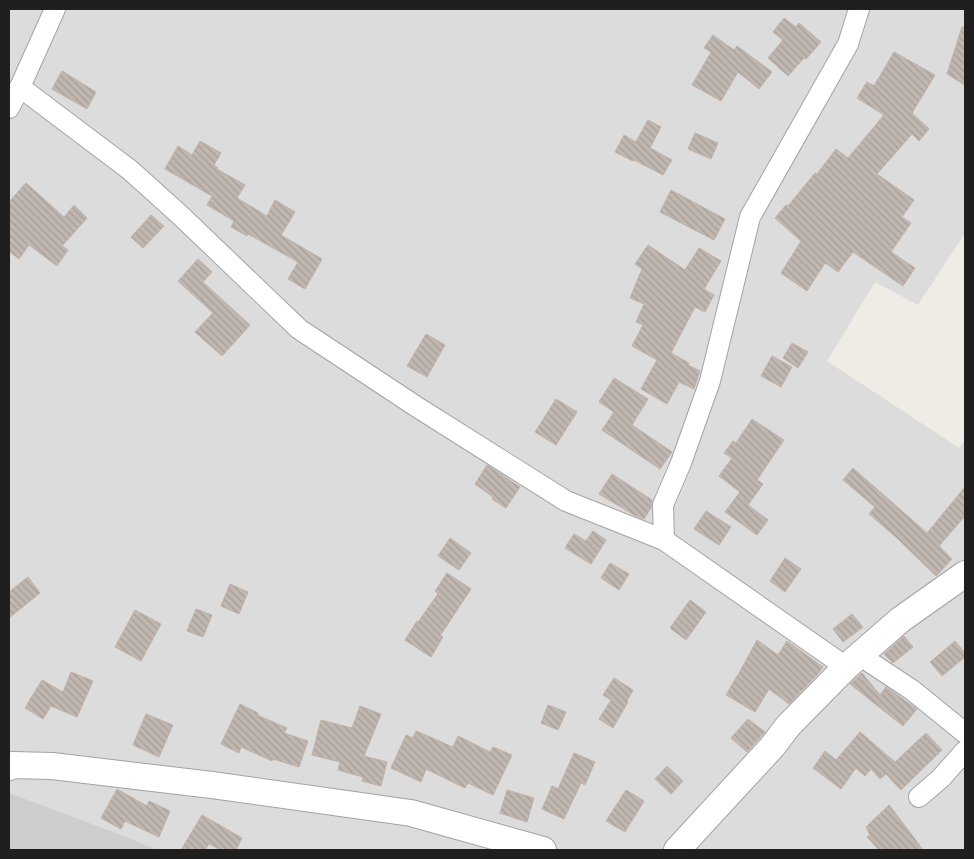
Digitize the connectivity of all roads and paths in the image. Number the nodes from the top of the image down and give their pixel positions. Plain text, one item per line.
1 (55, 9) edge
2 (858, 9) edge
3 (20, 87) junction
4 (9, 108) edge
5 (664, 540) junction
6 (965, 574) edge
7 (852, 661) junction
8 (965, 733) edge
9 (965, 751) edge
10 (10, 763) edge
11 (919, 797) dead end
12 (543, 850) edge
13 (677, 850) edge

1 - 3 street
2 - 5 street
3 - 4 street
3 - 5 street
5 - 7 street
6 - 7 street
7 - 8 street
7 - 13 street
9 - 11 street
10 - 12 street

